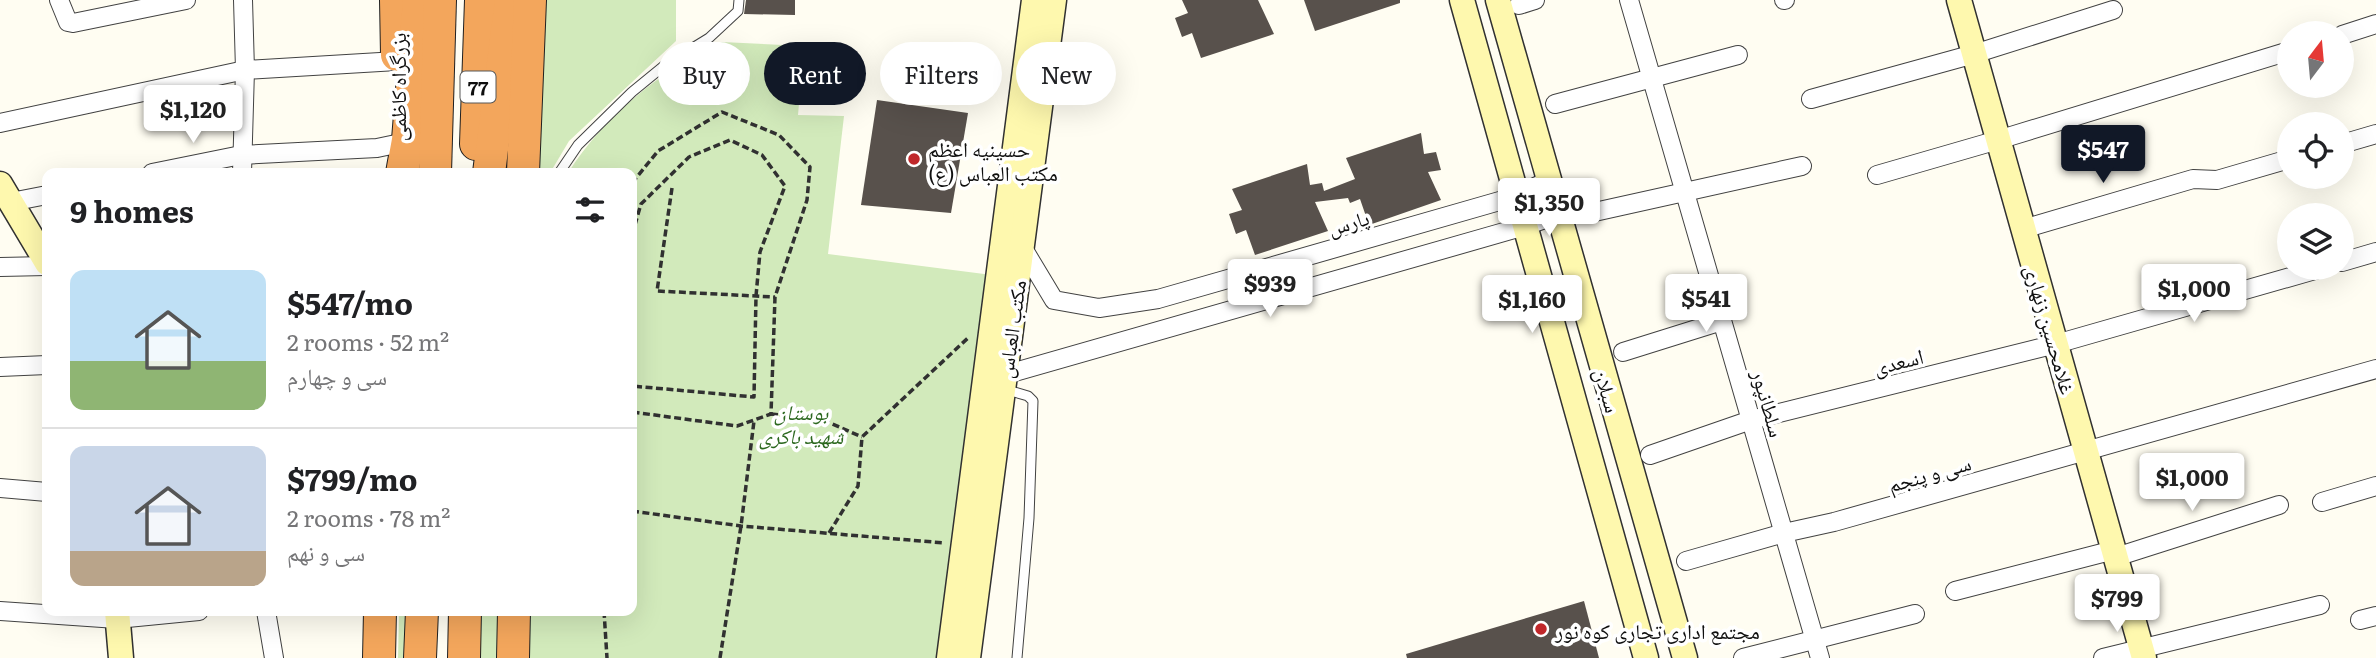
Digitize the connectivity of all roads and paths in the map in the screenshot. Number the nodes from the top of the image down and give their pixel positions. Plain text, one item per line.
1 (59, 0) edge
2 (186, 0) edge
3 (243, 0) edge
4 (396, 0) edge
5 (419, 0) edge
6 (440, 0) edge
7 (481, 0) edge
8 (511, 0) edge
9 (530, 0) edge
10 (739, 0) edge
11 (1034, 0) edge
12 (1054, 0) edge
13 (1462, 0) edge
14 (1629, 0) edge
15 (1959, 0) edge
16 (1517, 2) edge
17 (2113, 10) dead end
18 (2376, 24) edge
19 (2354, 31) edge
20 (1974, 54) junction
21 (1738, 55) dead end
22 (2277, 55) edge
23 (397, 61) junction
24 (244, 70) junction
25 (1651, 79) junction
26 (1811, 99) dead end
27 (1555, 104) dead end
28 (0, 123) edge
29 (2376, 134) edge
30 (1998, 140) junction
31 (2354, 140) edge
32 (2277, 162) edge
33 (241, 164) edge
34 (398, 164) edge
35 (1802, 166) dead end
36 (201, 168) edge
37 (435, 168) edge
38 (477, 168) edge
39 (490, 168) edge
40 (523, 168) edge
41 (562, 168) edge
42 (1877, 175) dead end
43 (637, 177) edge
44 (1549, 180) junction
45 (672, 188) dead end
46 (6, 193) edge
47 (1685, 194) junction
48 (42, 195) edge
49 (1517, 196) junction
50 (1590, 213) dead end
51 (1559, 214) junction
52 (637, 218) edge
53 (1525, 226) junction
54 (2023, 229) junction
55 (1021, 245) junction
56 (2376, 252) edge
57 (42, 255) edge
58 (2354, 258) edge
59 (42, 264) edge
60 (0, 267) edge
61 (2280, 280) edge
62 (756, 296) junction
63 (775, 297) junction
64 (1158, 299) junction
65 (1722, 321) junction
66 (1164, 329) junction
67 (976, 330) dead end
68 (2056, 344) junction
69 (1623, 352) dead end
70 (42, 365) edge
71 (0, 367) edge
72 (2376, 369) edge
73 (997, 380) junction
74 (637, 386) edge
75 (637, 413) edge
76 (771, 414) junction
77 (754, 420) junction
78 (1751, 420) junction
79 (862, 437) junction
80 (2086, 452) junction
81 (1650, 455) dead end
82 (2376, 486) edge
83 (0, 488) edge
84 (42, 492) edge
85 (2322, 502) dead end
86 (2279, 505) dead end
87 (637, 512) edge
88 (741, 526) junction
89 (829, 533) junction
90 (1784, 533) junction
91 (957, 544) dead end
92 (2115, 553) junction
93 (1686, 561) dead end
94 (1955, 591) dead end
95 (2319, 605) dead end
96 (0, 611) edge
97 (42, 612) edge
98 (1915, 614) dead end
99 (117, 616) edge
100 (266, 616) edge
101 (380, 616) edge
102 (421, 616) edge
103 (465, 616) edge
104 (514, 616) edge
105 (604, 616) edge
106 (1815, 639) junction
107 (417, 653) edge
108 (2143, 653) edge
109 (121, 658) edge
110 (274, 658) edge
111 (379, 658) edge
112 (464, 658) edge
113 (513, 658) edge
114 (607, 658) edge
115 (720, 658) edge
116 (949, 658) edge
117 (968, 658) edge
118 (1017, 658) edge
119 (1646, 658) edge
120 (1685, 658) edge
121 (1743, 658) edge
122 (1820, 658) edge
123 (2104, 658) edge

1 - 2 street
3 - 24 street
4 - 23 highway, بزرگراه کاظمی
5 - 34 highway
6 - 37 highway, بزرگراه کاظمی / 77
7 - 38 highway, 77
8 - 39 highway
9 - 40 highway
10 - 41 lane
11 - 73 street, مکتب العباس
12 - 55 street, مکتب العباس
13 - 49 street, سبلان
14 - 25 street, سلطانپور
15 - 20 street, غلامحسین زنهاری
16 - 44 street, سبلان
17 - 20 street
18 - 19 street
20 - 26 street
20 - 30 street, غلامحسین زنهاری
21 - 25 street
22 - 30 street
23 - 24 street
23 - 34 highway, بزرگراه کاظمی
24 - 28 street
24 - 33 street
25 - 27 street
25 - 47 street, سلطانپور
29 - 31 street
30 - 42 street
30 - 54 street, غلامحسین زنهاری
32 - 54 street
33 - 34 street
33 - 36 street
35 - 47 street
43 - 63 path
44 - 49 street, پارس
44 - 51 street, سبلان
45 - 62 path
46 - 48 street
46 - 57 street
47 - 50 street
47 - 65 street, سلطانپور
49 - 53 street, سبلان
49 - 64 street, پارس
51 - 53 street
51 - 120 street, سبلان
52 - 62 path
53 - 66 street
53 - 119 street, سبلان
54 - 68 street, غلامحسین زنهاری
55 - 64 street, پارس
55 - 73 street, مکتب العباس
56 - 58 street
59 - 60 street
61 - 68 street, اسعدی
62 - 63 path
62 - 74 path
63 - 76 path
64 - 66 street
65 - 69 street
65 - 78 street, سلطانپور
66 - 73 street
67 - 79 path
68 - 78 street, اسعدی
68 - 80 street, غلامحسین زنهاری
70 - 71 street
72 - 80 street, سی و پنجم
73 - 116 street, مکتب العباس
73 - 117 street, مکتب العباس
73 - 118 lane
75 - 77 path
76 - 77 path
76 - 79 path
77 - 88 path
78 - 81 street, اسعدی
78 - 90 street, سلطانپور
79 - 89 path
80 - 90 street, سی و پنجم
80 - 92 street, غلامحسین زنهاری
82 - 85 street
83 - 84 street
86 - 92 street
87 - 88 path
88 - 89 path
88 - 115 path
89 - 91 path
90 - 93 street, سی و پنجم
90 - 106 street, سلطانپور
92 - 94 street
92 - 108 street, غلامحسین زنهاری
95 - 108 street
96 - 97 street
98 - 106 street
99 - 109 street
100 - 110 street
101 - 111 highway
102 - 107 highway
103 - 112 highway
104 - 113 highway
105 - 114 path
106 - 121 street
106 - 122 street, سلطانپور
108 - 123 street

